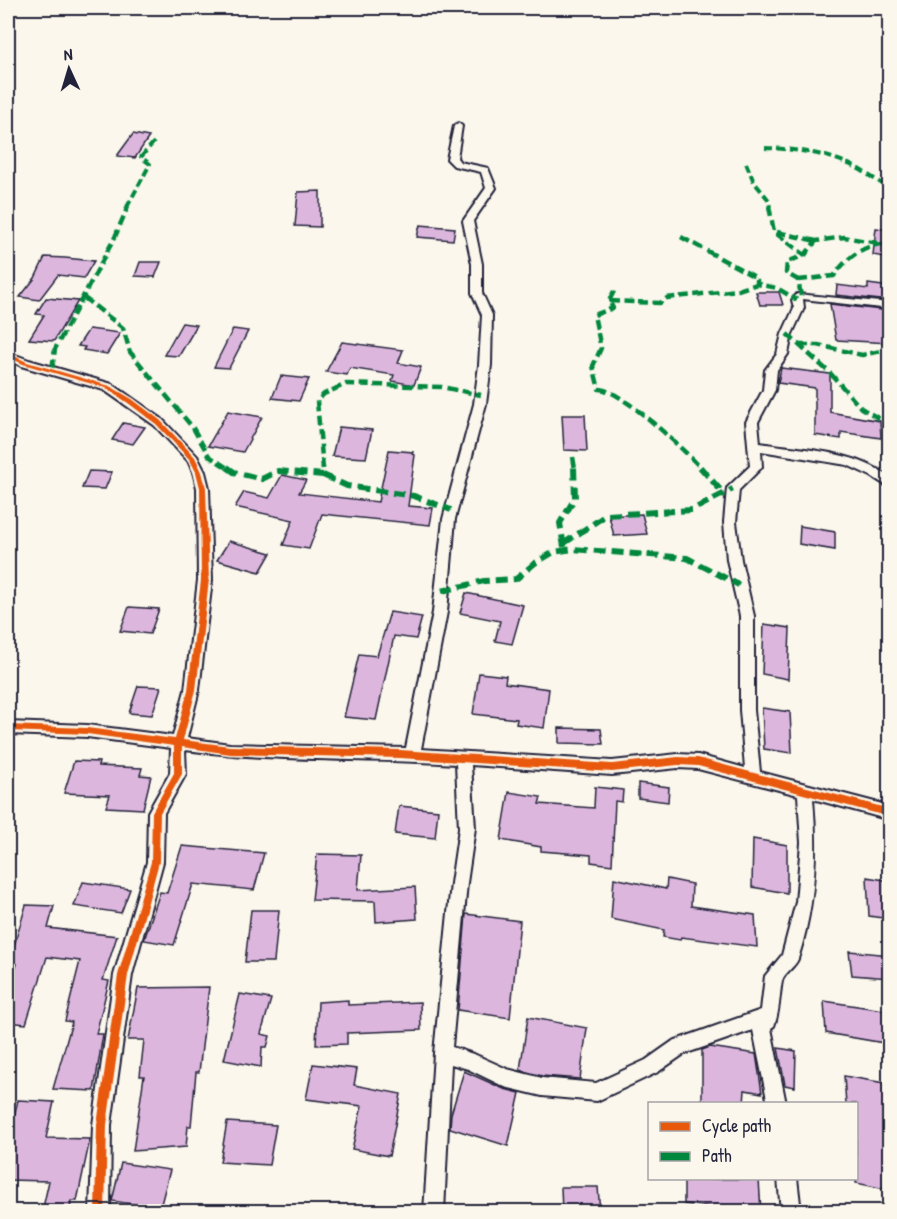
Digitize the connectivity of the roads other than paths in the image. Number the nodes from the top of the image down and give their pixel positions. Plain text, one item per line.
1 (458, 126) dead end
2 (890, 306) edge
3 (8, 355) edge
4 (753, 446) junction
5 (890, 484) edge
6 (8, 728) edge
7 (178, 745) junction
8 (412, 755) junction
9 (463, 759) junction
10 (753, 777) junction
11 (805, 791) junction
12 (890, 813) edge
13 (760, 1019) junction
14 (443, 1053) junction
15 (777, 1102) edge
16 (787, 1180) edge
17 (100, 1212) edge
18 (434, 1212) edge
19 (791, 1212) edge

1 - 8 street
2 - 4 street
3 - 7 street
4 - 5 street
4 - 10 street
6 - 7 street
7 - 8 street
7 - 17 street
8 - 9 street
9 - 10 street
9 - 14 street
10 - 11 street
11 - 12 street
11 - 13 street
13 - 14 street
13 - 15 street
14 - 18 street
16 - 19 street

